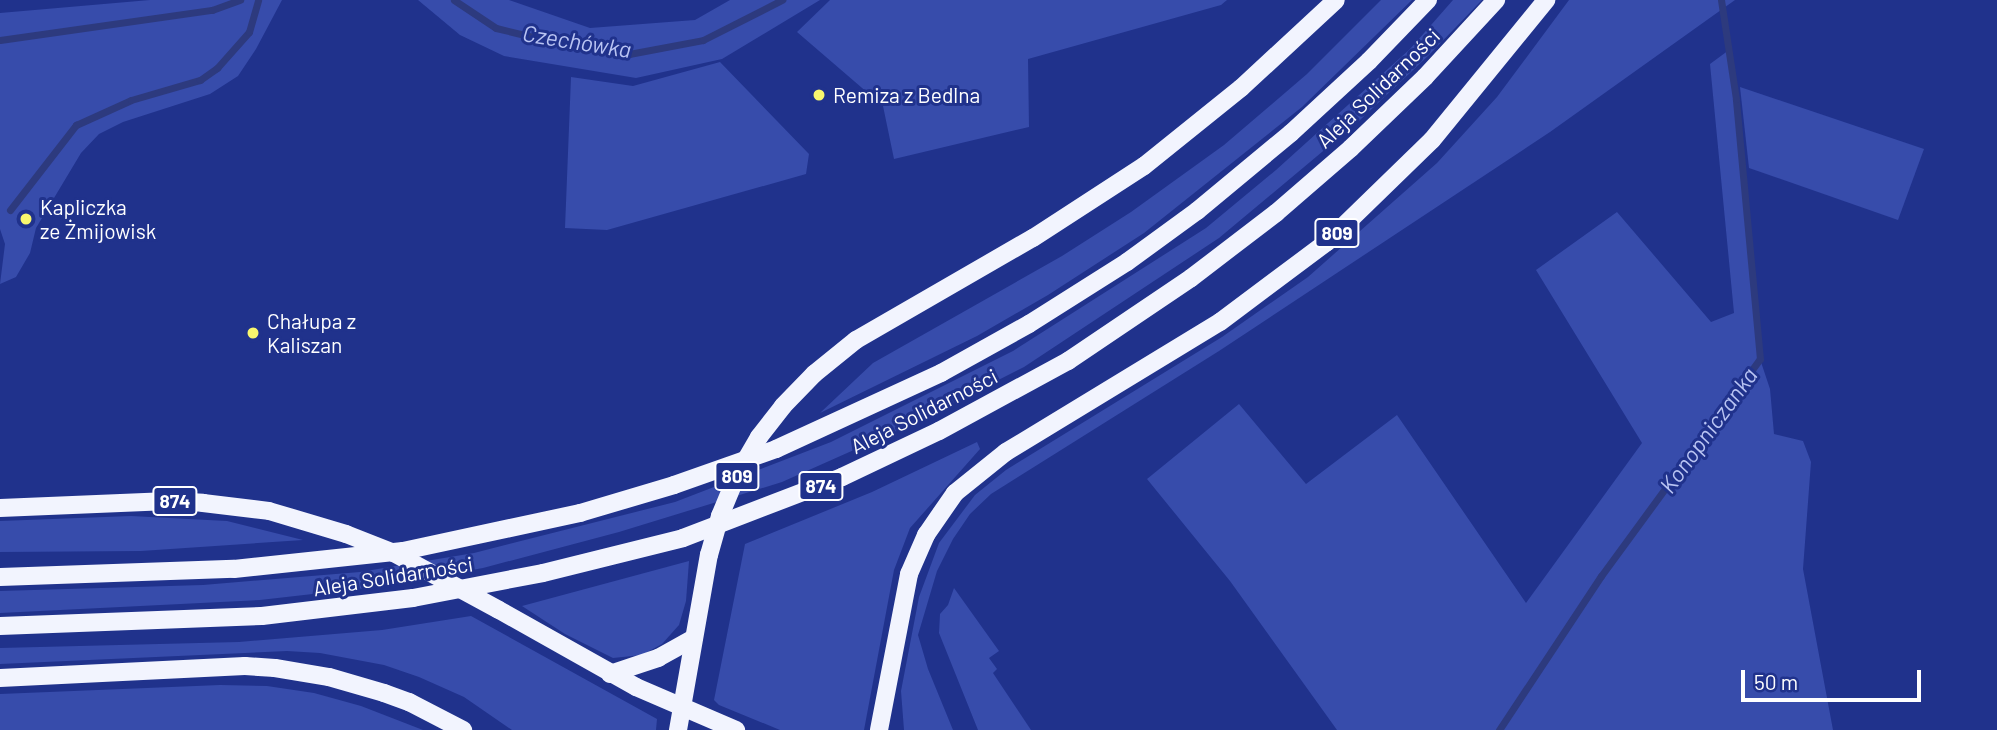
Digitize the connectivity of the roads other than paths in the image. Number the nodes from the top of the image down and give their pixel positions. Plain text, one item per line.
1 (1336, 0) edge
2 (1428, 0) edge
3 (1496, 0) edge
4 (1546, 0) edge
5 (0, 508) edge
6 (0, 577) edge
7 (0, 626) edge
8 (694, 638) junction
9 (610, 674) junction
10 (0, 678) edge
11 (682, 708) junction
12 (463, 730) edge
13 (678, 730) edge
14 (736, 730) edge
15 (878, 730) edge

1 - 8 main road, 809, bridge
2 - 6 main road, Aleja Solidarności / 874
3 - 7 main road, Aleja Solidarności / 874
4 - 15 main road, 809
5 - 9 main road, 874, bridge
8 - 9 main road
8 - 11 main road, 809
9 - 11 main road, 874
10 - 12 main road
11 - 13 main road, 809
11 - 14 main road

